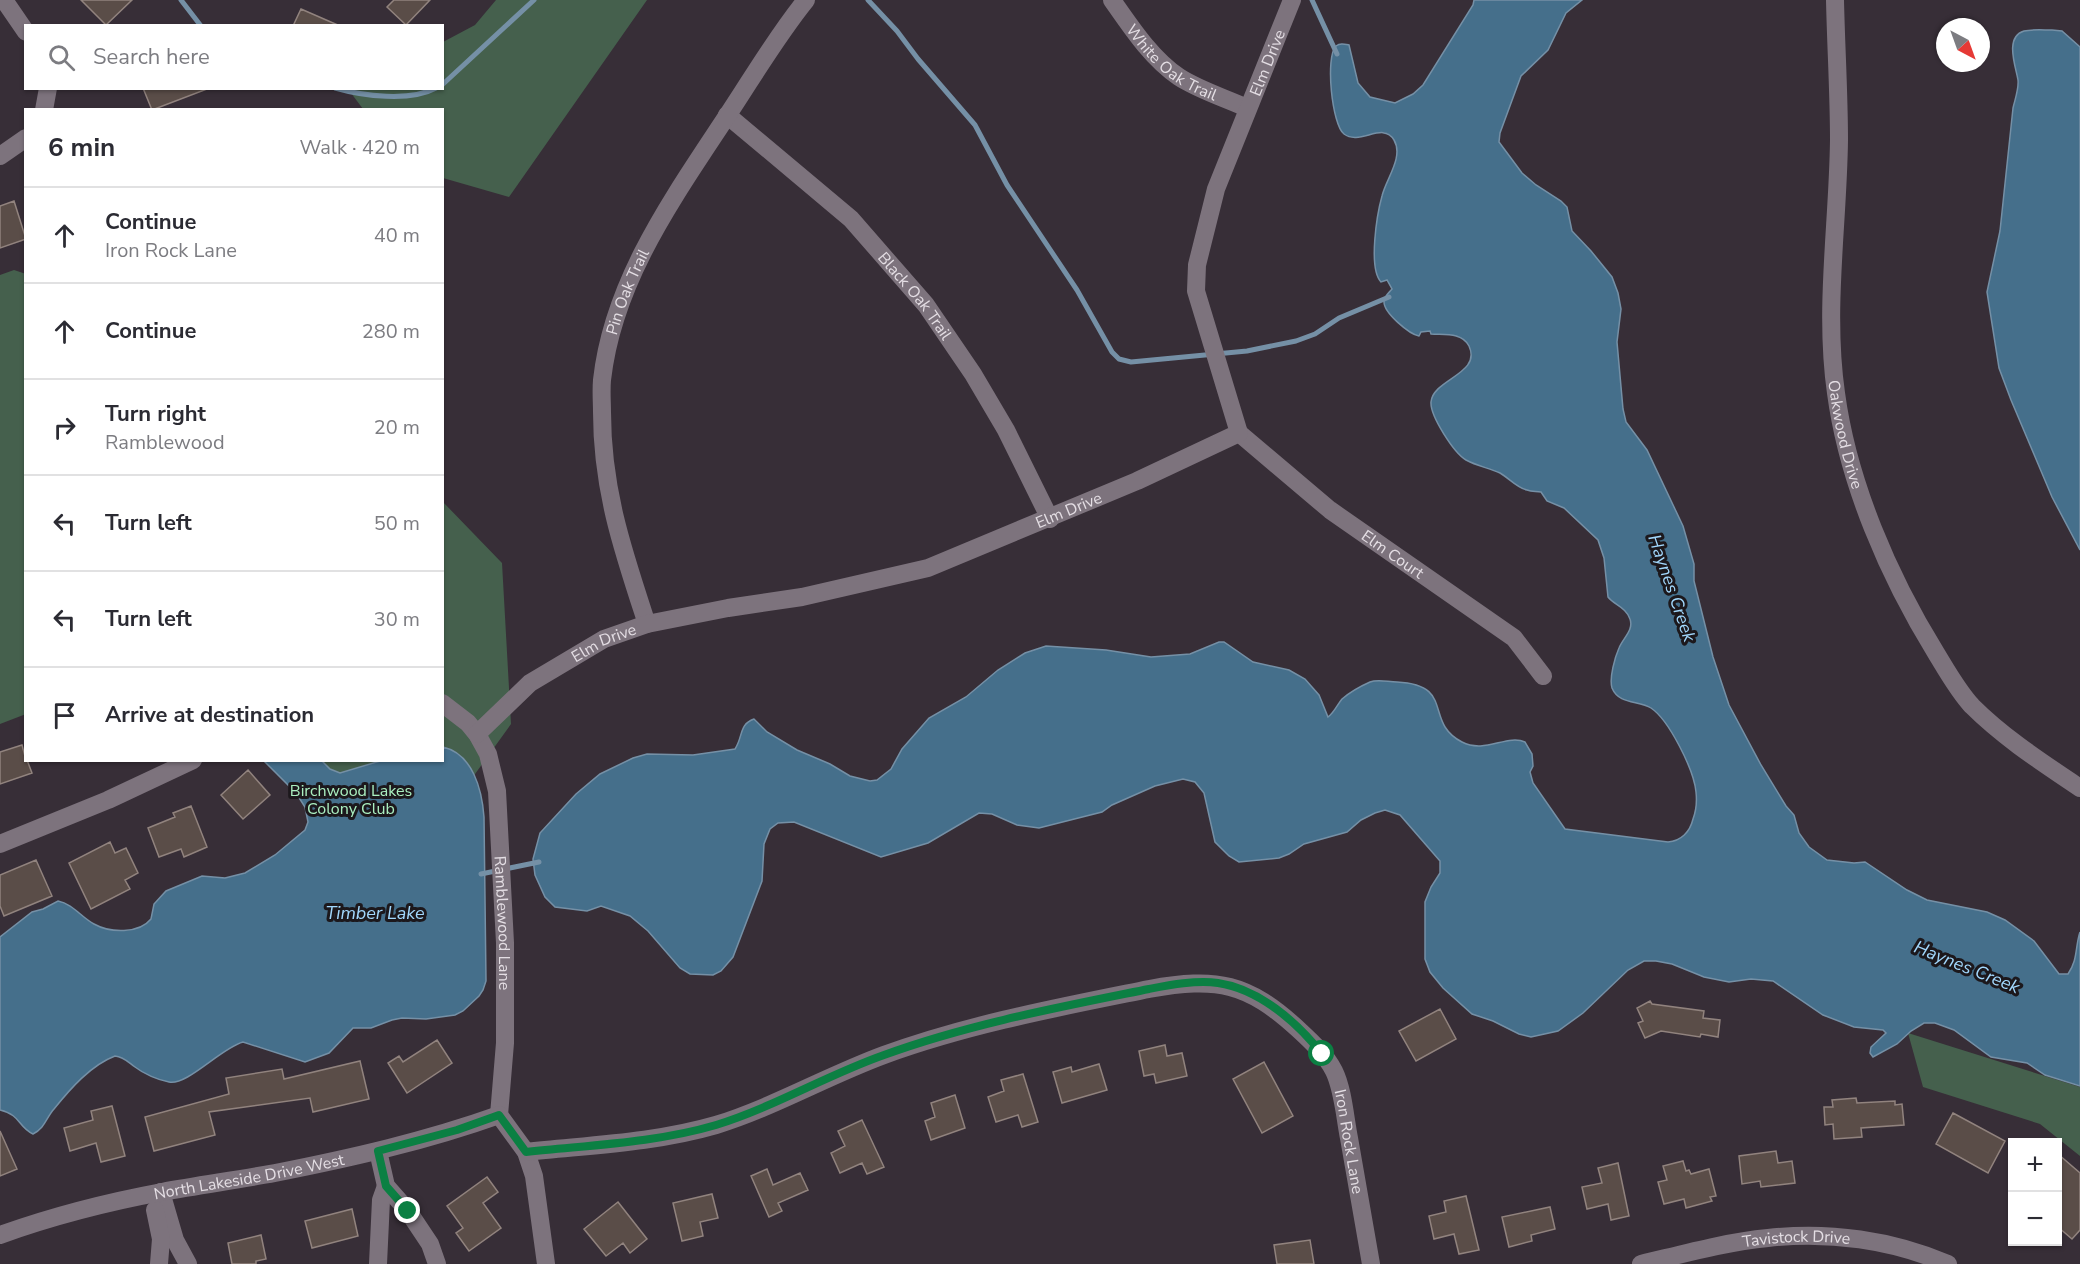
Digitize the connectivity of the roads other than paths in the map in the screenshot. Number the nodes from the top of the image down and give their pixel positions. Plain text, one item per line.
1 (3, 0) edge
2 (806, 0) edge
3 (1112, 0) edge
4 (1292, 0) edge
5 (1835, 0) edge
6 (24, 29) edge
7 (48, 90) edge
8 (44, 108) edge
9 (1247, 108) junction
10 (727, 115) junction
11 (24, 139) edge
12 (0, 156) edge
13 (1239, 433) junction
14 (1050, 519) junction
15 (647, 624) junction
16 (1543, 676) dead end
17 (444, 705) edge
18 (477, 734) junction
19 (189, 762) edge
20 (2080, 788) edge
21 (0, 844) edge
22 (499, 1115) junction
23 (378, 1151) junction
24 (526, 1152) junction
25 (386, 1186) junction
26 (156, 1193) junction
27 (0, 1235) edge
28 (159, 1264) edge
29 (188, 1264) edge
30 (378, 1264) edge
31 (436, 1264) edge
32 (546, 1264) edge
33 (1371, 1264) edge
34 (1641, 1264) edge
35 (1948, 1264) edge

1 - 6 street
2 - 10 street, Pin Oak Trail
3 - 9 street, White Oak Trail
4 - 9 street, Elm Drive
5 - 20 street, Oakwood Drive
7 - 8 street
9 - 13 street, Elm Drive
10 - 14 street, Black Oak Trail
10 - 15 street, Pin Oak Trail
11 - 12 street
13 - 14 street, Elm Drive
13 - 16 street, Elm Court
14 - 15 street, Elm Drive
15 - 18 street, Elm Drive
17 - 18 street
18 - 22 street, Ramblewood Lane
19 - 21 street
22 - 23 street, North Lakeside Drive West
22 - 24 street
23 - 25 street
23 - 26 street, North Lakeside Drive West
24 - 32 street
24 - 33 street, Iron Rock Lane
25 - 30 street
25 - 31 street
26 - 27 street, North Lakeside Drive West
26 - 28 street
26 - 29 street
34 - 35 street, Tavistock Drive

